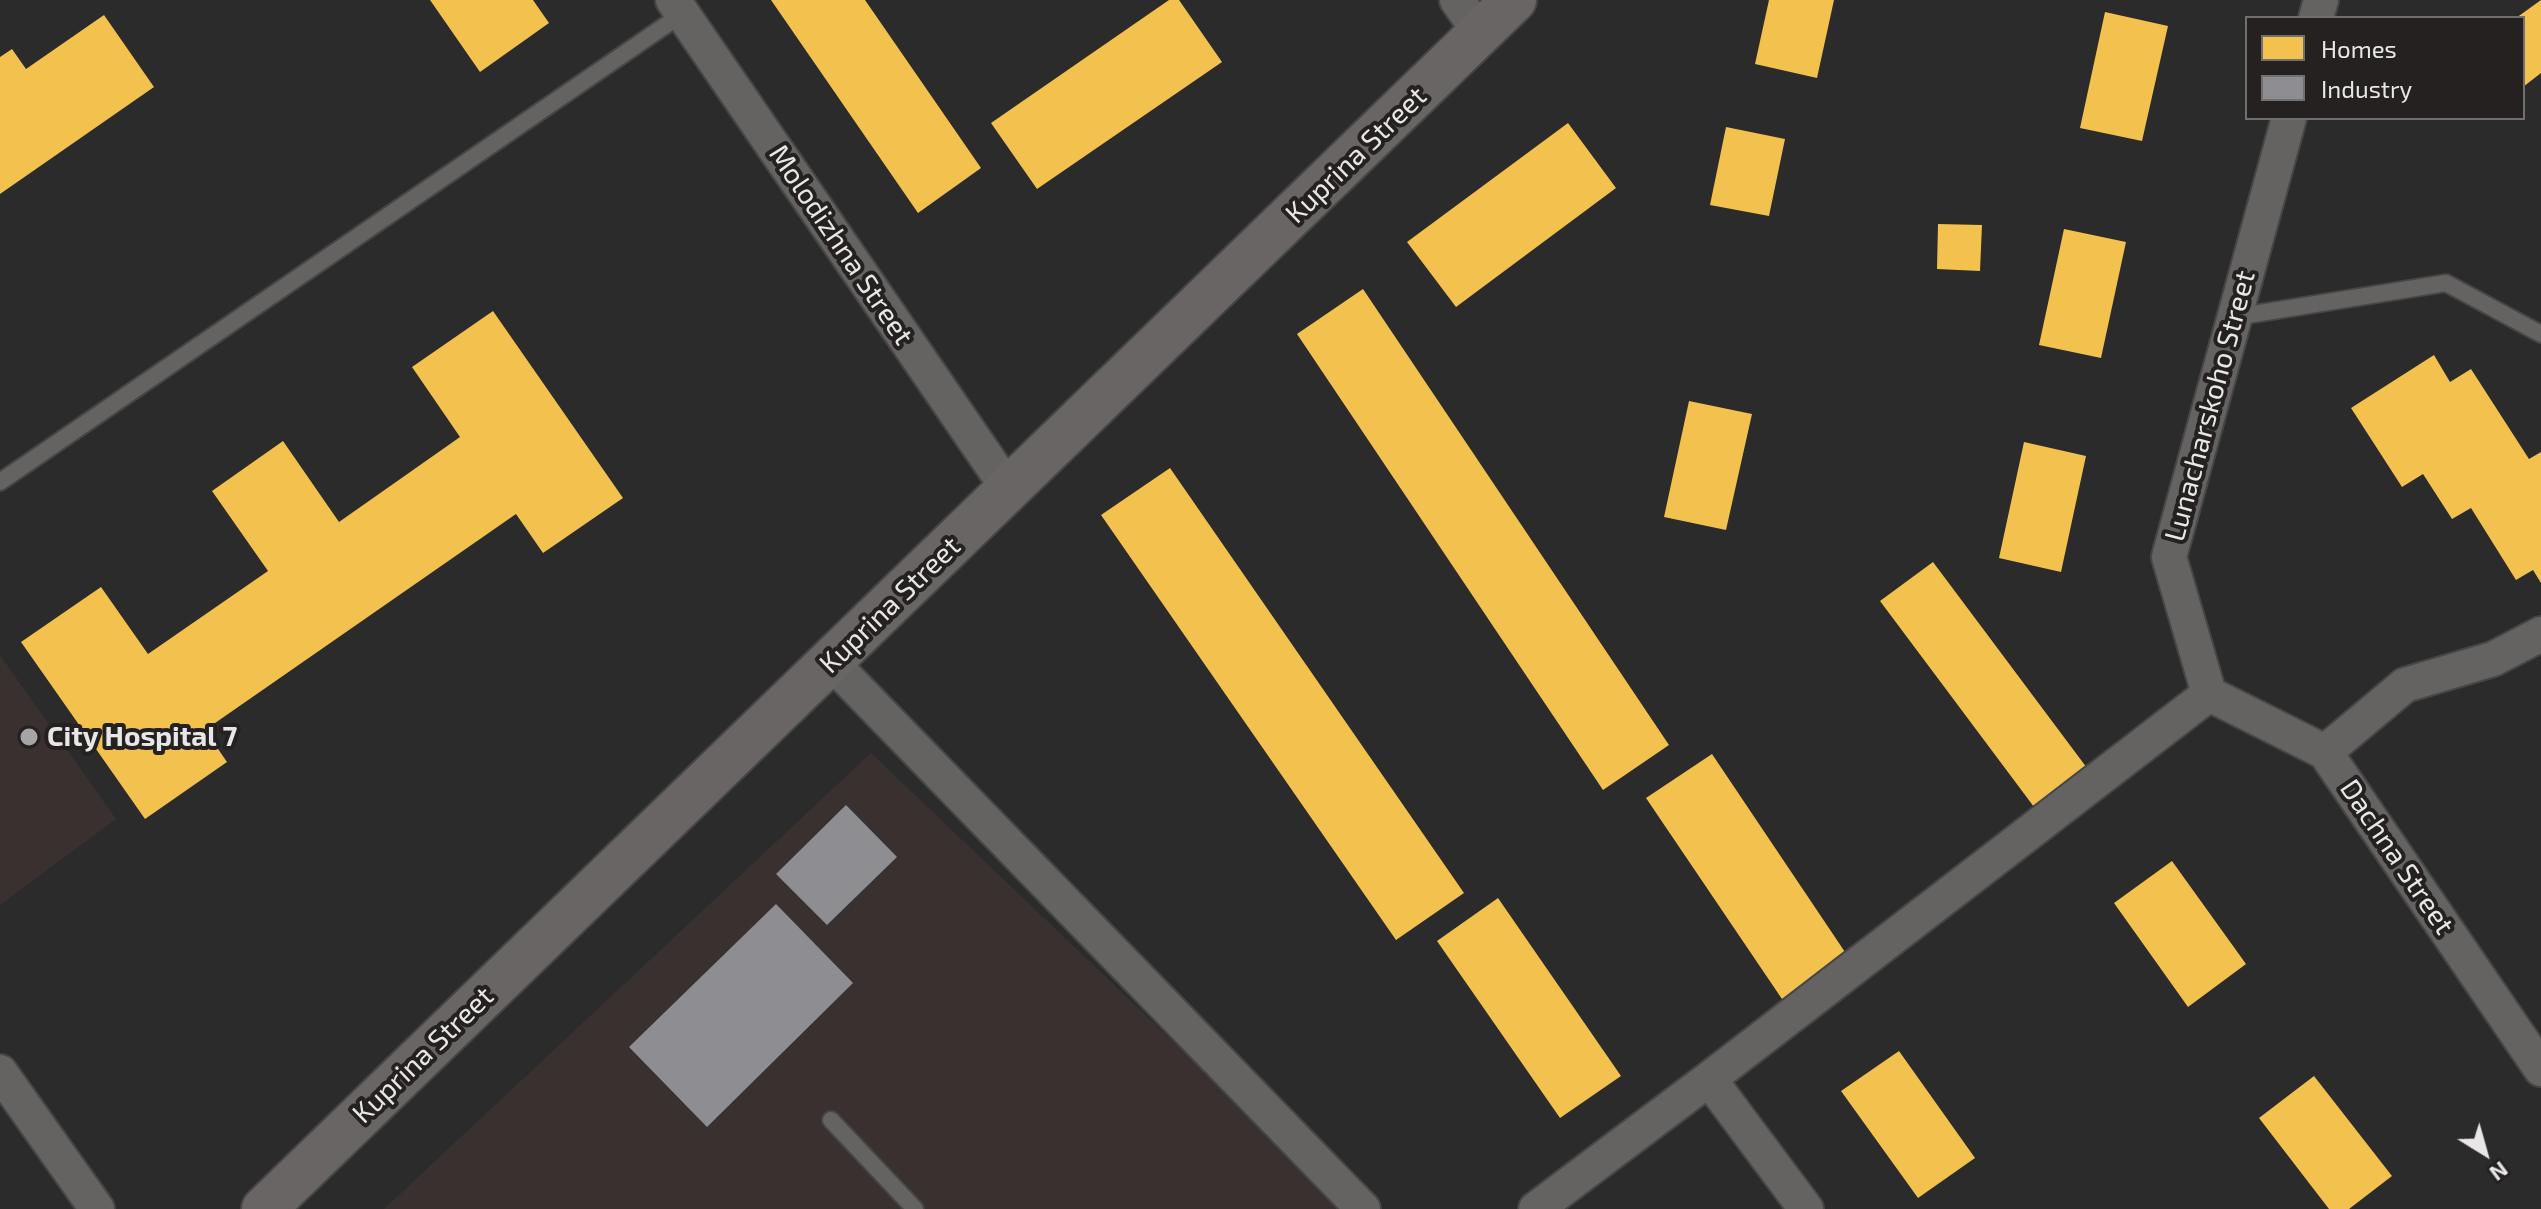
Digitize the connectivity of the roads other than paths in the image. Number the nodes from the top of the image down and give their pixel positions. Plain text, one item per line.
1 (1514, 0) edge
2 (678, 7) edge
3 (1469, 17) edge
4 (2288, 120) edge
5 (2235, 317) junction
6 (2541, 334) edge
7 (0, 482) edge
8 (1009, 490) junction
9 (2541, 634) edge
10 (831, 662) junction
11 (2209, 694) junction
12 (2325, 752) junction
13 (2541, 1069) edge
14 (0, 1072) edge
15 (1709, 1079) junction
16 (831, 1120) dead end
17 (97, 1209) edge
18 (264, 1209) edge
19 (915, 1209) edge
20 (1363, 1209) edge
21 (1536, 1209) edge
22 (1806, 1209) edge

1 - 3 main road, Kuprina Street
2 - 7 lane
2 - 8 street, Molodizhna Street
3 - 8 main road, Kuprina Street
4 - 5 street, Lunacharskoho Street
5 - 6 lane
5 - 11 street, Lunacharskoho Street
8 - 10 main road, Kuprina Street
9 - 12 street
10 - 18 main road, Kuprina Street
10 - 20 street
11 - 12 street, Dachna Street
11 - 15 street
12 - 13 street, Dachna Street
14 - 17 street
15 - 21 street
15 - 22 street
16 - 19 lane

